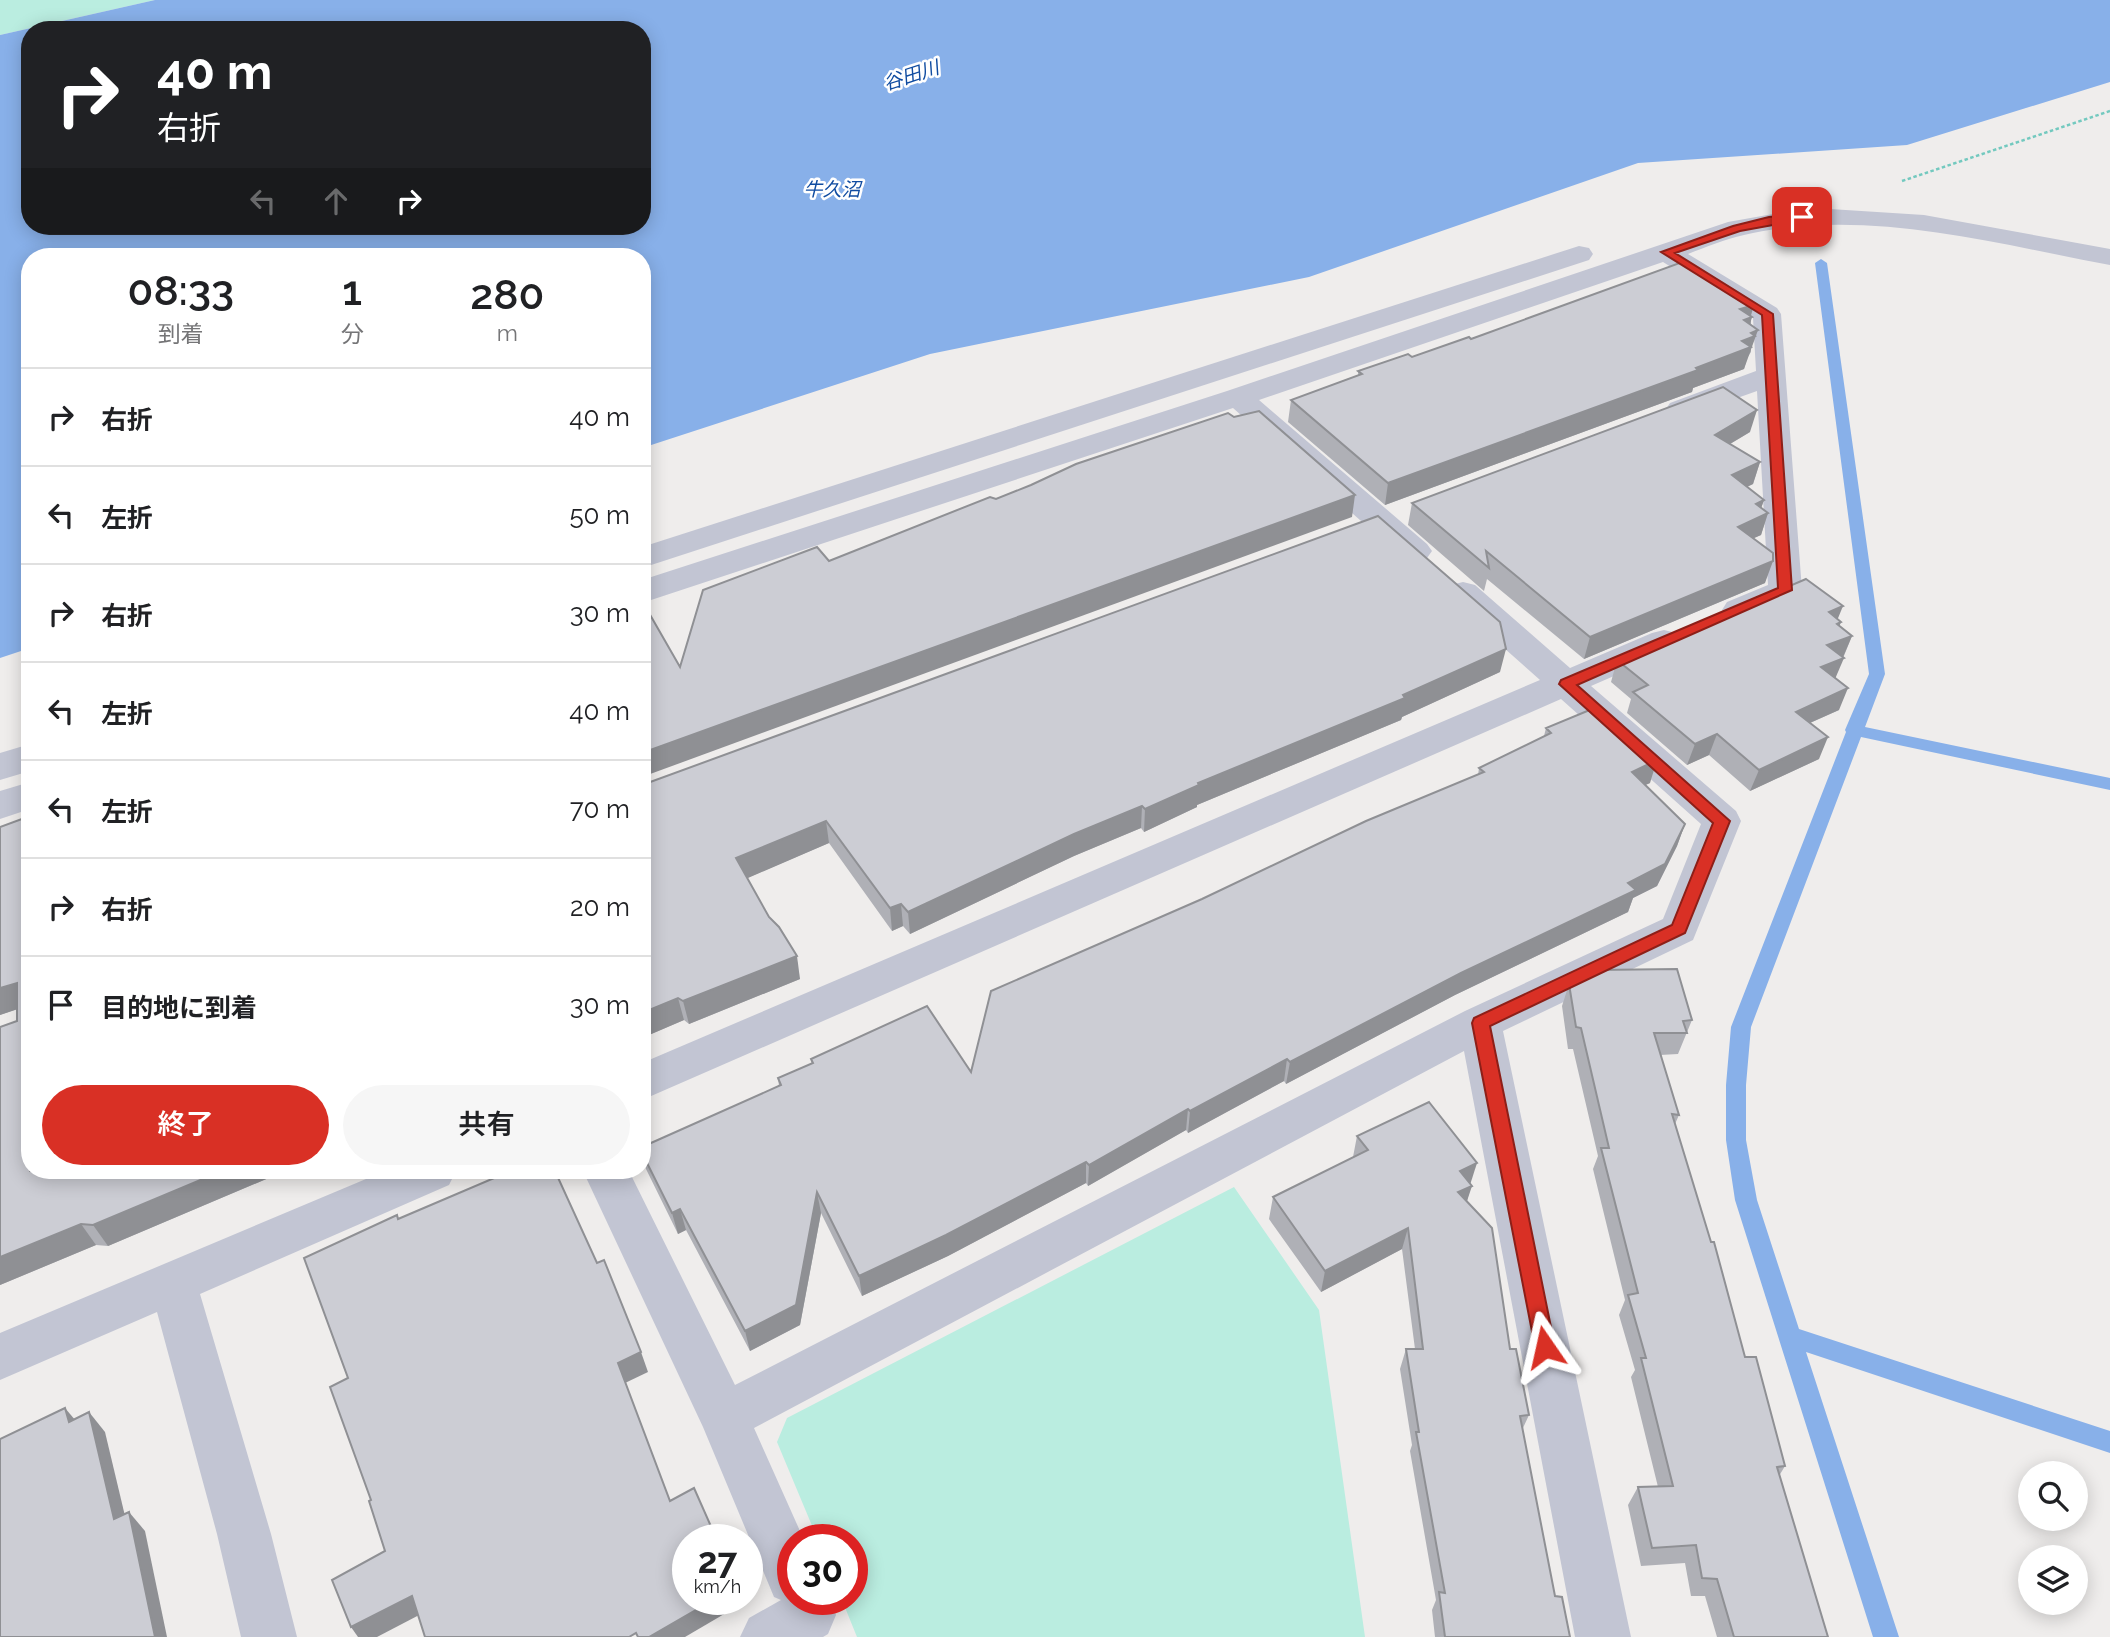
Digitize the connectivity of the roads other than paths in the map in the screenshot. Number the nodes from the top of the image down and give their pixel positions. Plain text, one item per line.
1 (1737, 228) junction
2 (1666, 252) junction
3 (2110, 257) edge
4 (1771, 376) junction
5 (1238, 397) junction
6 (1647, 422) edge
7 (1419, 507) edge
8 (1381, 521) junction
9 (1342, 536) edge
10 (651, 555) edge
11 (651, 589) edge
12 (1566, 684) junction
13 (21, 760) edge
14 (0, 767) edge
15 (21, 798) edge
16 (0, 805) edge
17 (1480, 1023) junction
18 (651, 1078) edge
19 (414, 1179) edge
20 (610, 1179) edge
21 (172, 1282) junction
22 (0, 1357) edge
23 (724, 1417) junction
24 (777, 1559) edge
25 (269, 1637) edge
26 (1603, 1637) edge

1 - 2 street
1 - 3 street
1 - 10 street
2 - 4 street
2 - 5 street
4 - 6 street
4 - 12 street
5 - 8 street
5 - 11 street
7 - 8 street
8 - 9 street
8 - 12 street
12 - 17 street
12 - 18 street
13 - 14 street
15 - 16 street
17 - 23 street
17 - 26 street
19 - 21 street
20 - 23 street
21 - 22 street
21 - 25 street
23 - 24 street

